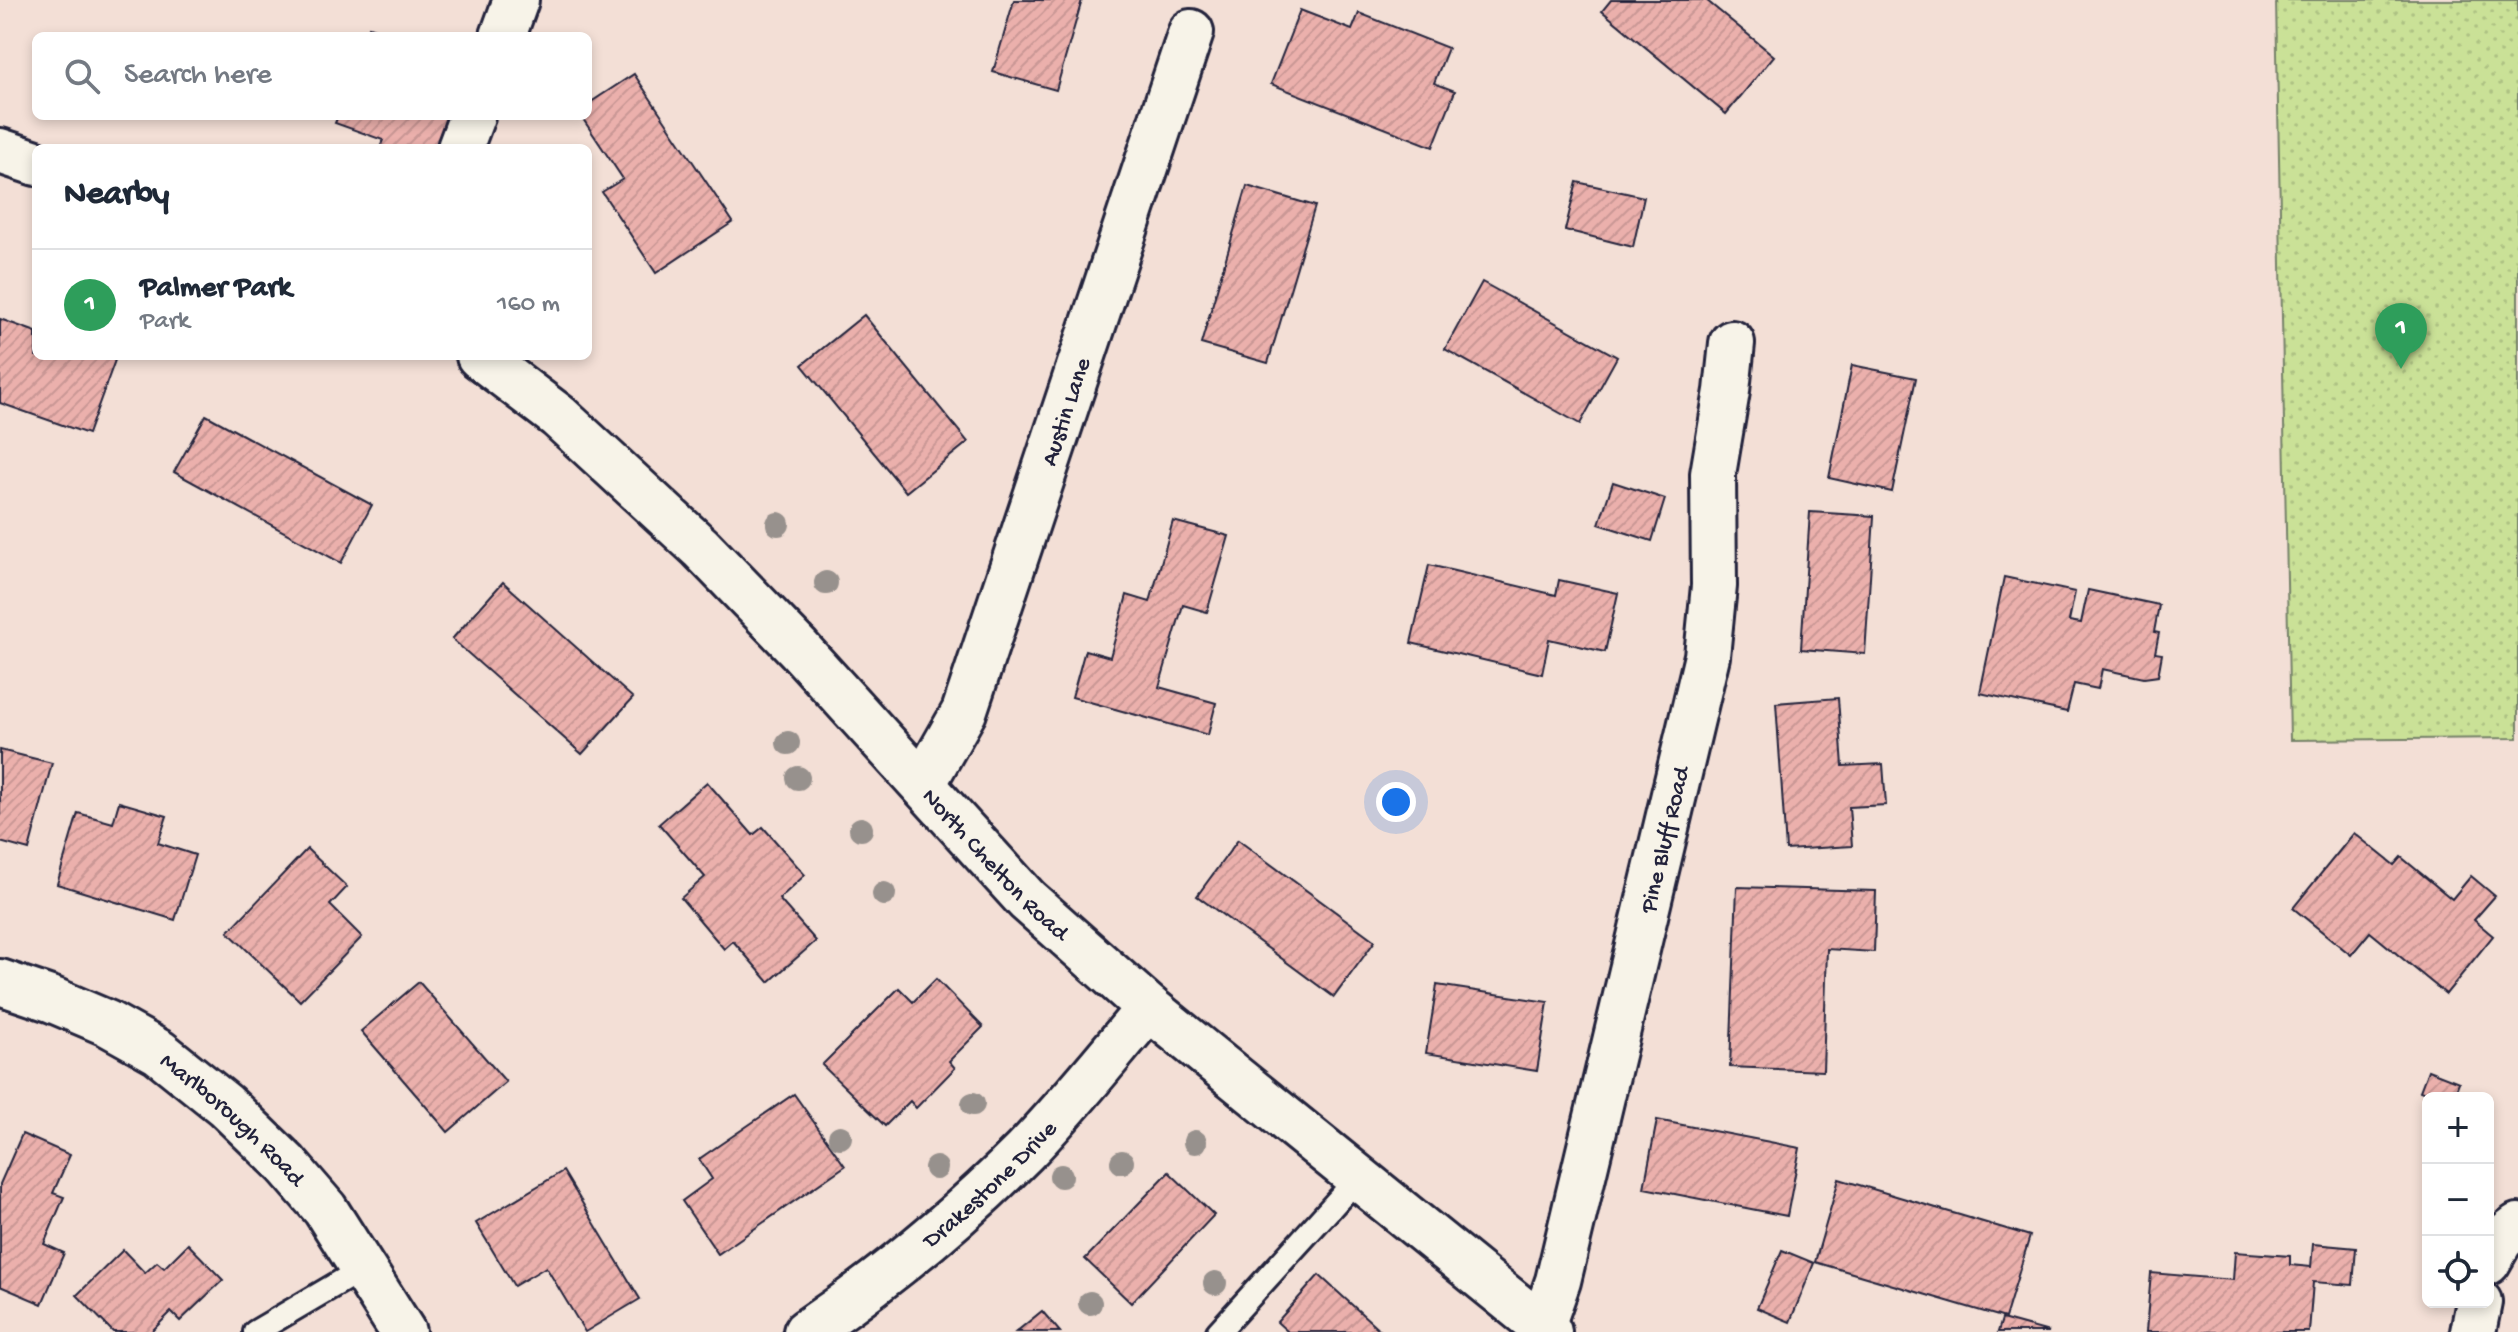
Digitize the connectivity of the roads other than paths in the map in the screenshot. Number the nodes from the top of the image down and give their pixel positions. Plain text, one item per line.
1 (516, 0) edge
2 (504, 32) edge
3 (1191, 32) dead end
4 (470, 120) edge
5 (462, 144) edge
6 (0, 151) edge
7 (32, 162) edge
8 (1732, 343) dead end
9 (484, 360) edge
10 (923, 784) junction
11 (0, 982) edge
12 (1149, 1008) junction
13 (1358, 1178) junction
14 (2518, 1226) edge
15 (2494, 1251) edge
16 (364, 1268) junction
17 (2478, 1308) edge
18 (1544, 1330) edge
19 (255, 1332) edge
20 (403, 1332) edge
21 (806, 1332) edge
22 (1218, 1332) edge
23 (2473, 1332) edge

1 - 2 street
3 - 10 street, Austin Lane
4 - 5 street
6 - 7 street
8 - 18 street, Pine Bluff Road
9 - 10 street, North Chelton Road
10 - 12 street, North Chelton Road
11 - 16 street, Marlborough Road
12 - 13 street, North Chelton Road
12 - 21 street, Drakestone Drive
13 - 18 street, North Chelton Road
13 - 22 lane
14 - 15 street
16 - 19 lane
16 - 20 street, Marlborough Road
17 - 23 street

